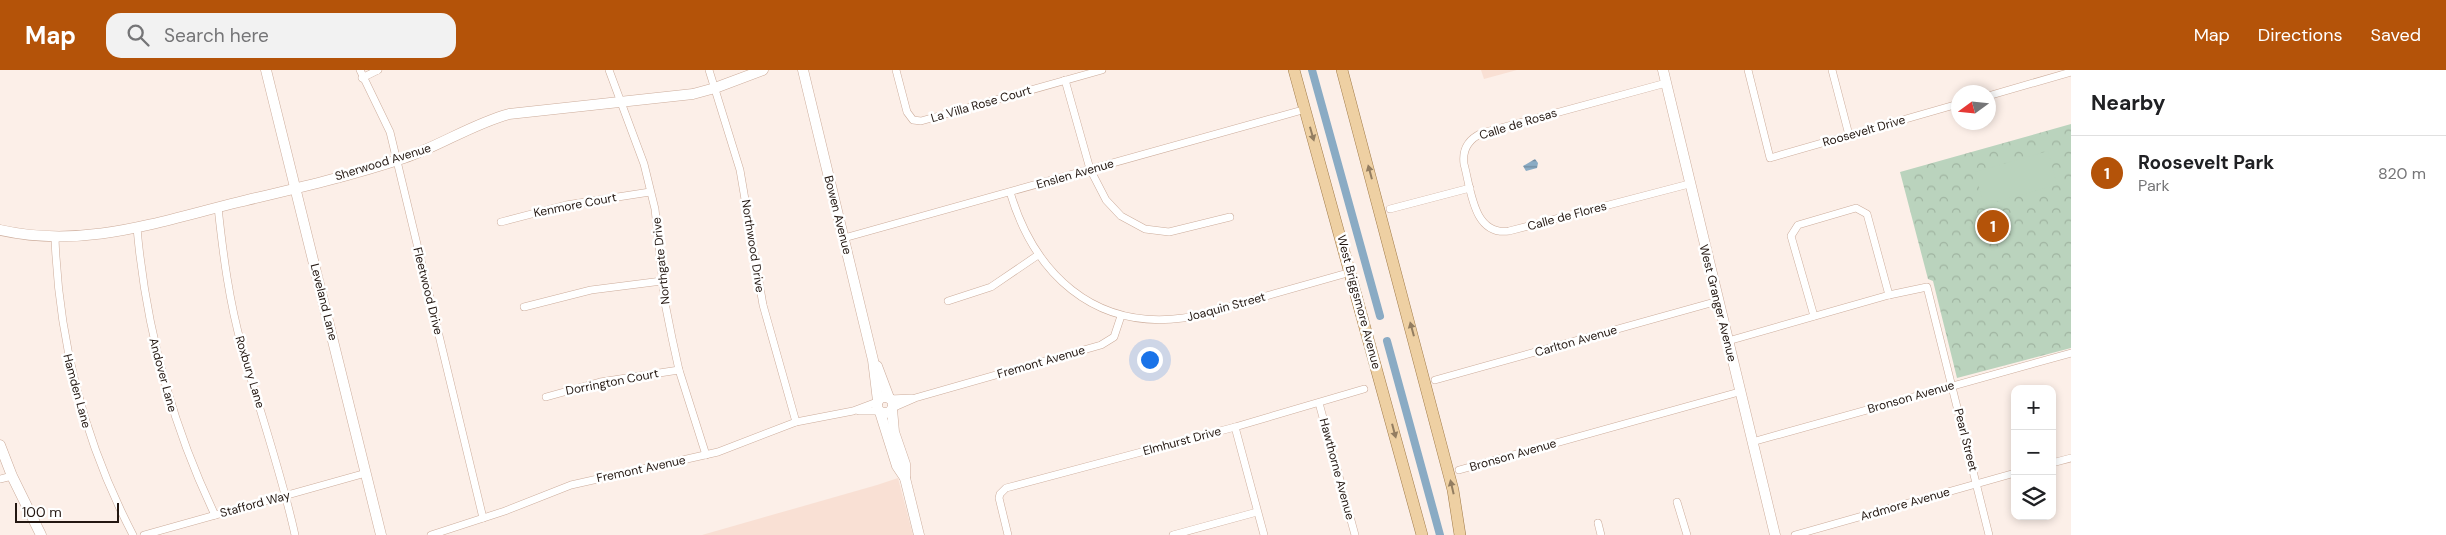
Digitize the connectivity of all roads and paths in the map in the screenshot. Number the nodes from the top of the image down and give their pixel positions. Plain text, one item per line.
1 (266, 70) edge
2 (378, 70) edge
3 (609, 70) edge
4 (708, 70) edge
5 (763, 70) edge
6 (803, 70) edge
7 (896, 70) edge
8 (1102, 70) edge
9 (1294, 70) edge
10 (1342, 70) edge
11 (1663, 70) edge
12 (1748, 70) edge
13 (1832, 70) edge
14 (2071, 72) edge
15 (361, 74) edge
16 (1066, 80) junction
17 (1666, 83) junction
18 (715, 88) junction
19 (1996, 94) edge
20 (621, 102) junction
21 (1951, 106) edge
22 (1306, 109) junction
23 (1849, 135) junction
24 (397, 160) junction
25 (1090, 170) junction
26 (1689, 184) junction
27 (296, 188) junction
28 (1470, 188) junction
29 (650, 192) junction
30 (1010, 192) junction
31 (218, 207) junction
32 (1390, 209) dead end
33 (1230, 217) dead end
34 (501, 222) dead end
35 (137, 228) junction
36 (0, 230) edge
37 (56, 238) junction
38 (844, 238) junction
39 (1038, 256) junction
40 (1352, 272) junction
41 (662, 281) junction
42 (1889, 294) junction
43 (948, 300) dead end
44 (1718, 301) junction
45 (524, 307) dead end
46 (1122, 316) junction
47 (1814, 316) junction
48 (1728, 341) junction
49 (2071, 353) edge
50 (874, 360) junction
51 (679, 370) junction
52 (1435, 380) dead end
53 (1952, 385) junction
54 (1364, 389) dead end
55 (1739, 392) junction
56 (546, 397) dead end
57 (891, 403) junction
58 (1319, 403) junction
59 (878, 407) junction
60 (796, 422) junction
61 (1235, 427) junction
62 (1752, 442) junction
63 (0, 445) edge
64 (706, 455) junction
65 (2071, 458) edge
66 (2056, 462) edge
67 (1459, 470) dead end
68 (366, 473) junction
69 (2011, 474) edge
70 (12, 476) junction
71 (905, 478) junction
72 (0, 479) edge
73 (1976, 484) junction
74 (286, 496) junction
75 (1677, 502) dead end
76 (1257, 512) junction
77 (215, 515) junction
78 (483, 518) junction
79 (1598, 523) dead end
80 (41, 535) edge
81 (133, 535) edge
82 (144, 535) edge
83 (295, 535) edge
84 (381, 535) edge
85 (431, 535) edge
86 (919, 535) edge
87 (1008, 535) edge
88 (1173, 535) edge
89 (1264, 535) edge
90 (1355, 535) edge
91 (1422, 535) edge
92 (1460, 535) edge
93 (1601, 535) edge
94 (1687, 535) edge
95 (1775, 535) edge
96 (1795, 535) edge
97 (1989, 535) edge

1 - 27 street, Leveland Lane
2 - 15 street
3 - 20 street, Northgate Drive
4 - 18 street, Northwood Drive
5 - 18 street, Sherwood Avenue
6 - 38 street, Bowen Avenue
7 - 16 street, La Villa Rose Court
8 - 16 street, La Villa Rose Court
9 - 22 main road, West Briggsmore Avenue
92 -> 10 main road
11 - 17 street, West Granger Avenue
12 - 23 street, Roosevelt Drive
13 - 23 street
14 - 19 street
15 - 24 street, Fleetwood Drive
16 - 25 street
17 - 26 street, West Granger Avenue
17 - 28 street, Calle de Rosas
18 - 20 street, Sherwood Avenue
18 - 60 street, Northwood Drive
20 - 24 street, Sherwood Avenue
20 - 29 street, Northgate Drive
21 - 23 street, Roosevelt Drive
22 - 25 street, Enslen Avenue
22 -> 40 main road, West Briggsmore Avenue
24 - 27 street, Sherwood Avenue
24 - 78 street, Fleetwood Drive
25 - 30 street, Enslen Avenue
25 - 33 street
26 - 28 street, Calle de Flores
26 - 44 street, West Granger Avenue
27 - 31 street, Sherwood Avenue
27 - 68 street, Leveland Lane
28 - 32 street
29 - 34 street, Kenmore Court
29 - 41 street, Northgate Drive
30 - 38 street, Enslen Avenue
30 - 39 street, Joaquin Street
31 - 35 street, Sherwood Avenue
31 - 74 street, Roxbury Lane
35 - 37 street, Sherwood Avenue
35 - 77 street, Andover Lane
36 - 37 street, Sherwood Avenue
37 - 81 street, Hamden Lane
38 - 50 street, Bowen Avenue
39 - 43 street
39 - 46 street, Joaquin Street
40 - 46 street, Joaquin Street
40 -> 91 main road, West Briggsmore Avenue
41 - 45 street
41 - 51 street, Northgate Drive
42 - 47 street
42 - 47 street
42 - 53 street, Pearl Street
44 - 48 street, West Granger Avenue
44 - 52 street, Carlton Avenue
46 - 57 street, Fremont Avenue
47 - 48 street
48 - 55 street, West Granger Avenue
49 - 53 street, Bronson Avenue
50 - 57 street, Bowen Avenue
50 - 59 street, Bowen Avenue
51 - 56 street, Dorrington Court
51 - 64 street, Northgate Drive
53 - 62 street, Bronson Avenue
53 - 73 street, Pearl Street
54 - 58 street, Elmhurst Drive
55 - 62 street, West Granger Avenue
55 - 67 street, Bronson Avenue
57 - 59 street
57 - 59 street
57 - 71 street, Bowen Avenue
58 - 61 street, Elmhurst Drive
58 - 90 street, Hawthorne Avenue
59 - 60 street, Fremont Avenue
59 - 71 street, Bowen Avenue
60 - 64 street, Fremont Avenue
61 - 76 street
61 - 87 street, Elmhurst Drive
62 - 95 street, West Granger Avenue
63 - 70 street
64 - 78 street, Fremont Avenue
65 - 66 street
68 - 74 street, Stafford Way
68 - 84 street, Leveland Lane
69 - 73 street, Ardmore Avenue
70 - 72 street
70 - 80 street
71 - 86 street, Bowen Avenue
73 - 96 street, Ardmore Avenue
73 - 97 street, Pearl Street
74 - 77 street, Stafford Way
74 - 83 street, Roxbury Lane
75 - 94 street
76 - 88 street
76 - 89 street
77 - 82 street, Stafford Way
78 - 85 street, Fremont Avenue
79 - 93 street

